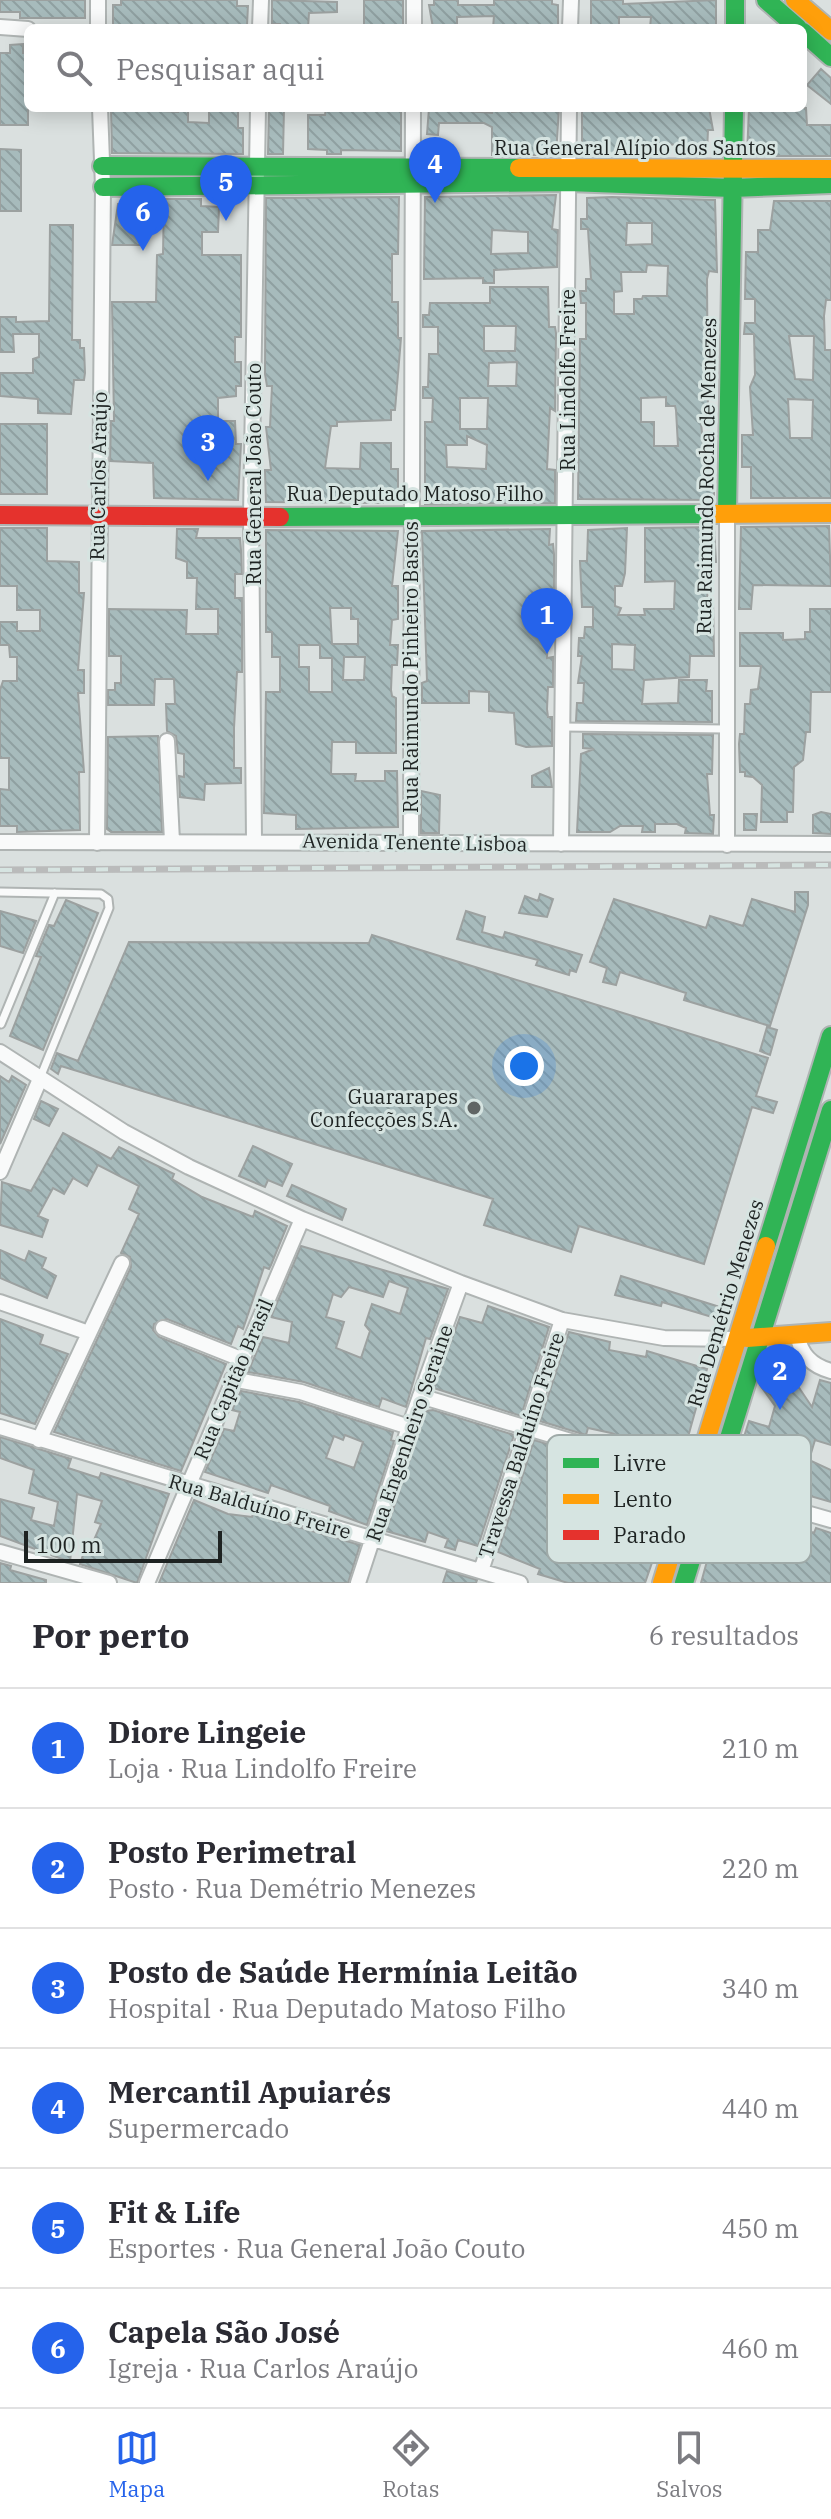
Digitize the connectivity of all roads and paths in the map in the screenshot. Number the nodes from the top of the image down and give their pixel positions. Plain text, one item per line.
1 (98, 0) edge
2 (261, 0) edge
3 (414, 0) edge
4 (571, 0) edge
5 (735, 0) edge
6 (795, 0) edge
7 (776, 3) edge
8 (98, 24) edge
9 (260, 24) edge
10 (414, 24) edge
11 (570, 24) edge
12 (735, 24) edge
13 (794, 24) edge
14 (0, 27) edge
15 (24, 29) edge
16 (831, 31) edge
17 (807, 36) edge
18 (831, 57) edge
19 (100, 112) edge
20 (258, 112) edge
21 (413, 112) edge
22 (569, 112) edge
23 (734, 112) edge
24 (102, 166) junction
25 (256, 167) junction
26 (831, 169) edge
27 (412, 176) junction
28 (568, 176) junction
29 (732, 180) junction
30 (831, 184) edge
31 (255, 186) junction
32 (103, 187) junction
33 (727, 513) junction
34 (831, 513) edge
35 (566, 514) junction
36 (0, 515) edge
37 (97, 515) junction
38 (251, 515) junction
39 (410, 518) junction
40 (563, 727) junction
41 (725, 729) junction
42 (167, 741) dead end
43 (254, 840) junction
44 (172, 841) junction
45 (411, 841) junction
46 (0, 842) edge
47 (97, 843) junction
48 (561, 844) junction
49 (831, 844) edge
50 (727, 845) junction
51 (0, 892) edge
52 (55, 893) junction
53 (1, 1024) edge
54 (831, 1036) edge
55 (0, 1052) edge
56 (40, 1079) junction
57 (831, 1110) edge
58 (799, 1138) junction
59 (825, 1147) edge
60 (0, 1172) edge
61 (302, 1219) junction
62 (122, 1263) dead end
63 (461, 1283) junction
64 (0, 1302) edge
65 (562, 1320) junction
66 (163, 1328) dead end
67 (831, 1332) edge
68 (89, 1333) junction
69 (798, 1337) junction
70 (762, 1338) junction
71 (738, 1339) junction
72 (241, 1359) junction
73 (831, 1371) edge
74 (232, 1379) junction
75 (420, 1396) junction
76 (0, 1427) edge
77 (409, 1427) junction
78 (526, 1427) junction
79 (553, 1435) edge
80 (708, 1435) edge
81 (731, 1435) edge
82 (39, 1440) junction
83 (188, 1485) junction
84 (811, 1514) edge
85 (831, 1520) edge
86 (373, 1539) junction
87 (0, 1552) edge
88 (668, 1563) edge
89 (690, 1563) edge
90 (476, 1574) edge
91 (109, 1583) edge
92 (147, 1583) edge
93 (358, 1583) edge
94 (520, 1583) edge
95 (662, 1583) edge
96 (684, 1583) edge

1 - 8 street
2 - 9 street
3 - 10 street
4 - 11 street
5 - 12 street
6 - 16 street
7 - 13 street
14 - 15 street
17 - 18 street
19 - 24 street, Rua Carlos Araújo
20 - 25 street, Rua General João Couto
21 - 27 street, Rua Raimundo Pinheiro Bastos
22 - 28 street, Rua Lindolfo Freire
23 - 29 street, Rua Raimundo Rocha de Menezes
24 - 25 street, Rua General Alípio dos Santos
24 - 32 street, Rua Carlos Araújo
25 - 27 street, Rua General Alípio dos Santos
25 - 31 street, Rua General João Couto
26 - 29 street, Rua General Alípio dos Santos
27 - 28 street, Rua General Alípio dos Santos
27 - 31 street, Rua General Alípio dos Santos
27 - 39 street, Rua Raimundo Pinheiro Bastos
28 - 29 street, Rua General Alípio dos Santos
28 - 35 street, Rua Lindolfo Freire
29 - 30 street, Rua General Alípio dos Santos
29 - 33 street, Rua Raimundo Rocha de Menezes
31 - 32 street, Rua General Alípio dos Santos
31 - 38 street, Rua General João Couto
32 - 37 street, Rua Carlos Araújo
33 - 34 street, Rua Deputado Matoso Filho
33 - 35 street, Rua Deputado Matoso Filho
33 - 41 street, Rua Raimundo Rocha de Menezes
35 - 39 street, Rua Deputado Matoso Filho
35 - 40 street, Rua Lindolfo Freire
36 - 37 street, Rua Deputado Matoso Filho
37 - 38 street, Rua Deputado Matoso Filho
37 - 47 street, Rua Carlos Araújo
38 - 39 street, Rua Deputado Matoso Filho
38 - 43 street, Rua General João Couto
39 - 45 street, Rua Raimundo Pinheiro Bastos
40 - 41 lane
40 - 48 street, Rua Lindolfo Freire
41 - 50 street, Rua Raimundo Rocha de Menezes
42 - 44 street
43 - 44 street, Avenida Tenente Lisboa
43 - 45 street, Avenida Tenente Lisboa
44 - 47 street, Avenida Tenente Lisboa
45 - 48 street, Avenida Tenente Lisboa
46 - 47 street, Avenida Tenente Lisboa
48 - 50 street, Avenida Tenente Lisboa
49 - 50 street, Avenida Tenente Lisboa
51 - 52 lane
52 - 53 lane
52 - 56 lane
54 - 58 street, Rua Demétrio Menezes
55 - 56 street
56 - 60 street
56 - 61 street
57 - 59 street
58 - 59 lane
58 - 71 street, Rua Demétrio Menezes
59 - 70 street
61 - 63 street
61 - 72 street, Rua Capitão Brasil
62 - 68 street
63 - 65 street
63 - 75 street, Rua Engenheiro Seraine
64 - 68 street
65 - 71 street
65 - 78 street, Travessa Balduíno Freire
66 - 72 street
67 - 69 street
68 - 82 street
69 - 70 street
69 - 73 street
70 - 71 street
70 - 81 street
71 - 80 street, Rua Demétrio Menezes
72 - 74 street, Rua Capitão Brasil
74 - 77 street
74 - 83 street, Rua Capitão Brasil
75 - 77 street, Rua Engenheiro Seraine
75 - 78 street
76 - 82 street, Rua Balduíno Freire
77 - 86 street, Rua Engenheiro Seraine
78 - 79 street
78 - 90 street, Travessa Balduíno Freire
82 - 83 street, Rua Balduíno Freire
83 - 86 street, Rua Balduíno Freire
83 - 92 street, Rua Capitão Brasil
84 - 85 street
86 - 90 street, Rua Balduíno Freire
86 - 93 street, Rua Engenheiro Seraine
87 - 91 street
88 - 95 street, Rua Demétrio Menezes
89 - 96 street
90 - 94 street, Rua Balduíno Freire

